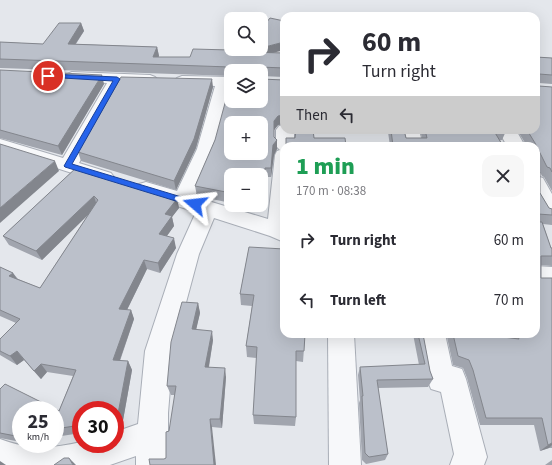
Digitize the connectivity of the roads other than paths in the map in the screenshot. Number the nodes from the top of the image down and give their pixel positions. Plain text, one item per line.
1 (56, 76) edge
2 (117, 79) junction
3 (224, 82) edge
4 (224, 94) edge
5 (0, 144) edge
6 (72, 167) junction
7 (58, 184) edge
8 (540, 190) edge
9 (183, 200) junction
10 (208, 208) junction
11 (552, 212) edge
12 (280, 232) edge
13 (540, 276) edge
14 (552, 278) edge
15 (341, 338) edge
16 (432, 338) edge
17 (152, 435) junction
18 (0, 455) edge
19 (152, 465) edge
20 (345, 465) edge
21 (466, 465) edge

1 - 2 street
2 - 3 street
2 - 6 street
4 - 9 street
5 - 6 street
6 - 7 street
6 - 9 street
8 - 11 street
9 - 10 street
10 - 12 street
10 - 17 street
13 - 14 street
15 - 20 street
16 - 21 street
17 - 18 street
17 - 19 street

